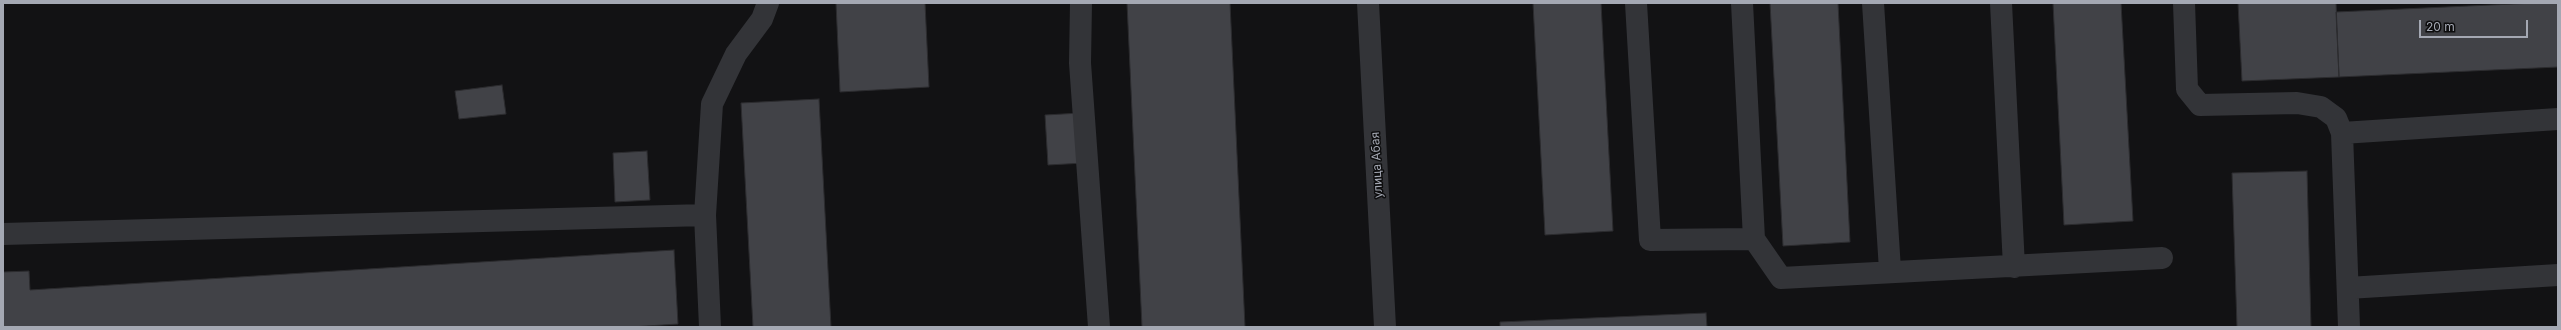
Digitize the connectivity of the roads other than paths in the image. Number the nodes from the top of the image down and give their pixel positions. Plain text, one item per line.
1 (768, 3) edge
2 (1081, 3) edge
3 (1368, 3) edge
4 (1636, 3) edge
5 (1742, 3) edge
6 (1873, 3) edge
7 (2001, 3) edge
8 (2184, 3) edge
9 (2558, 119) edge
10 (2342, 134) junction
11 (705, 215) junction
12 (3, 234) edge
13 (1754, 239) junction
14 (2162, 258) dead end
15 (2014, 267) junction
16 (1890, 270) junction
17 (2558, 275) edge
18 (2348, 288) junction
19 (710, 327) edge
20 (1099, 327) edge
21 (1385, 327) edge
22 (2349, 327) edge

1 - 11 street
2 - 20 street
3 - 21 street, улица Абая
4 - 13 street
5 - 13 street
6 - 16 street
7 - 15 street
8 - 10 street
9 - 10 street
10 - 18 street
11 - 12 street
11 - 19 street
13 - 16 street
14 - 15 street
15 - 16 street
17 - 18 street
18 - 22 street

